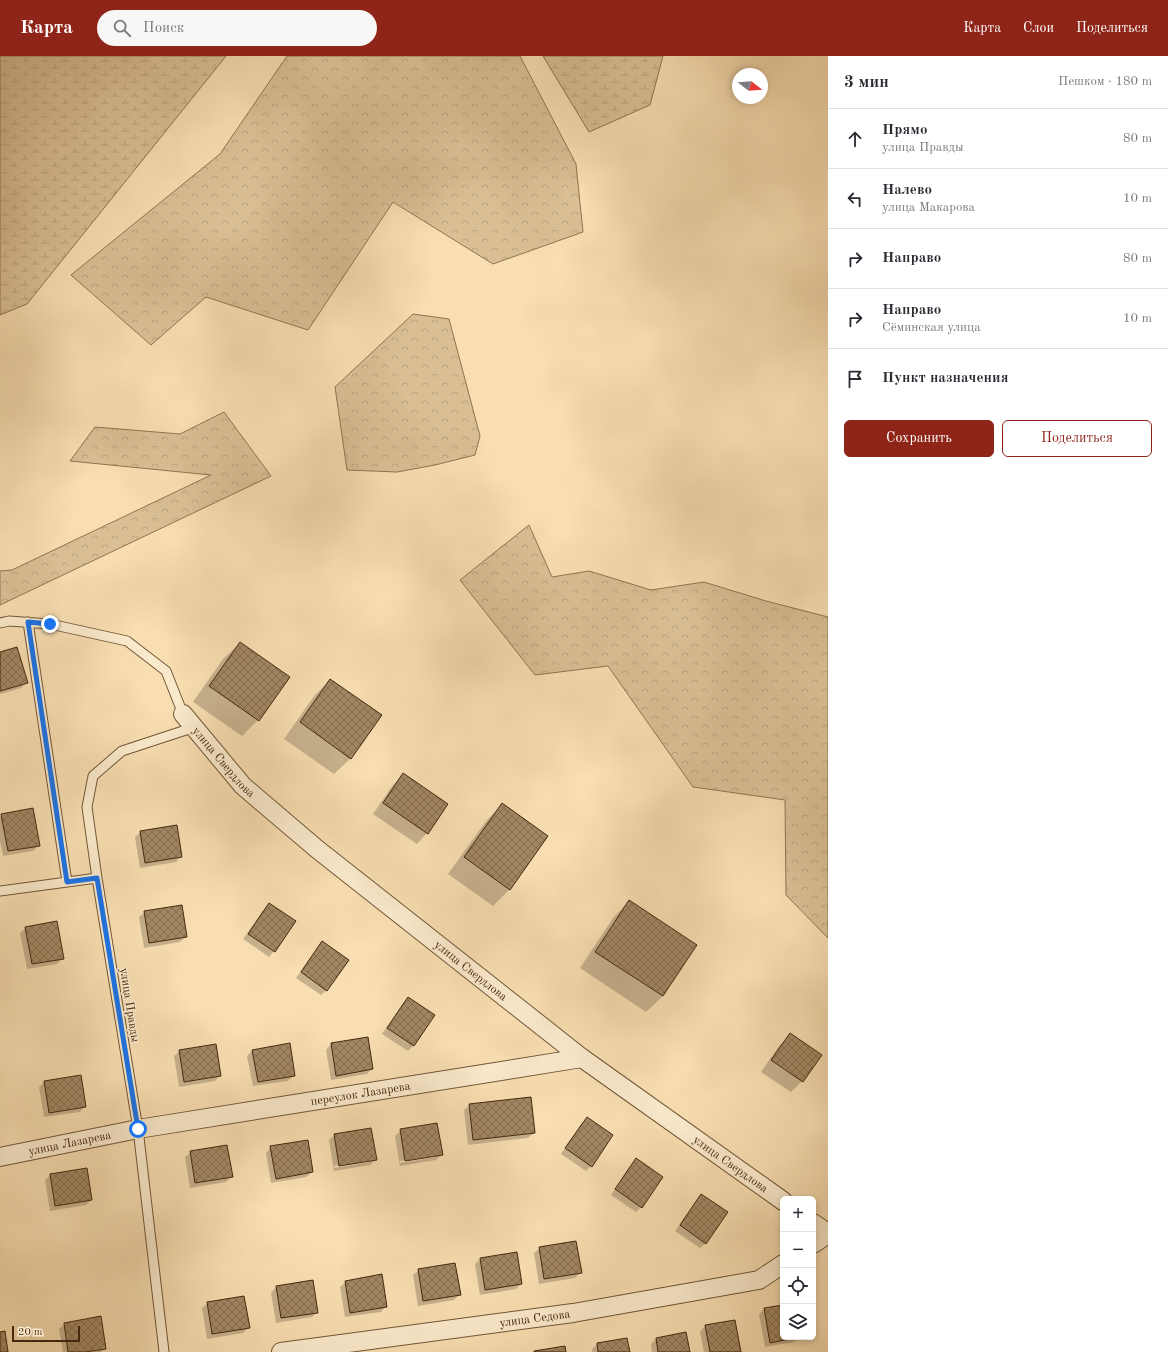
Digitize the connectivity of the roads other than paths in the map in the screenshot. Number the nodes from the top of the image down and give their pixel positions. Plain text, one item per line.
1 (28, 622) junction
2 (0, 623) edge
3 (183, 714) joint
4 (195, 727) junction
5 (97, 878) junction
6 (67, 882) junction
7 (0, 891) edge
8 (582, 1058) junction
9 (138, 1129) junction
10 (0, 1157) edge
11 (780, 1199) edge
12 (816, 1225) edge
13 (828, 1234) edge
14 (816, 1242) edge
15 (780, 1266) edge
16 (164, 1352) edge
17 (281, 1352) edge

1 - 2 lane
1 - 3 lane
1 - 6 lane
3 - 4 street, улица Свердлова
4 - 5 lane, улица Правды
4 - 8 street, улица Свердлова
5 - 6 lane
5 - 9 lane, улица Правды
6 - 7 lane
8 - 9 street, переулок Лазарева
8 - 11 street, улица Свердлова
9 - 10 street, улица Лазарева
9 - 16 lane, улица Правды
12 - 13 street
13 - 14 street
15 - 17 street, улица Седова

